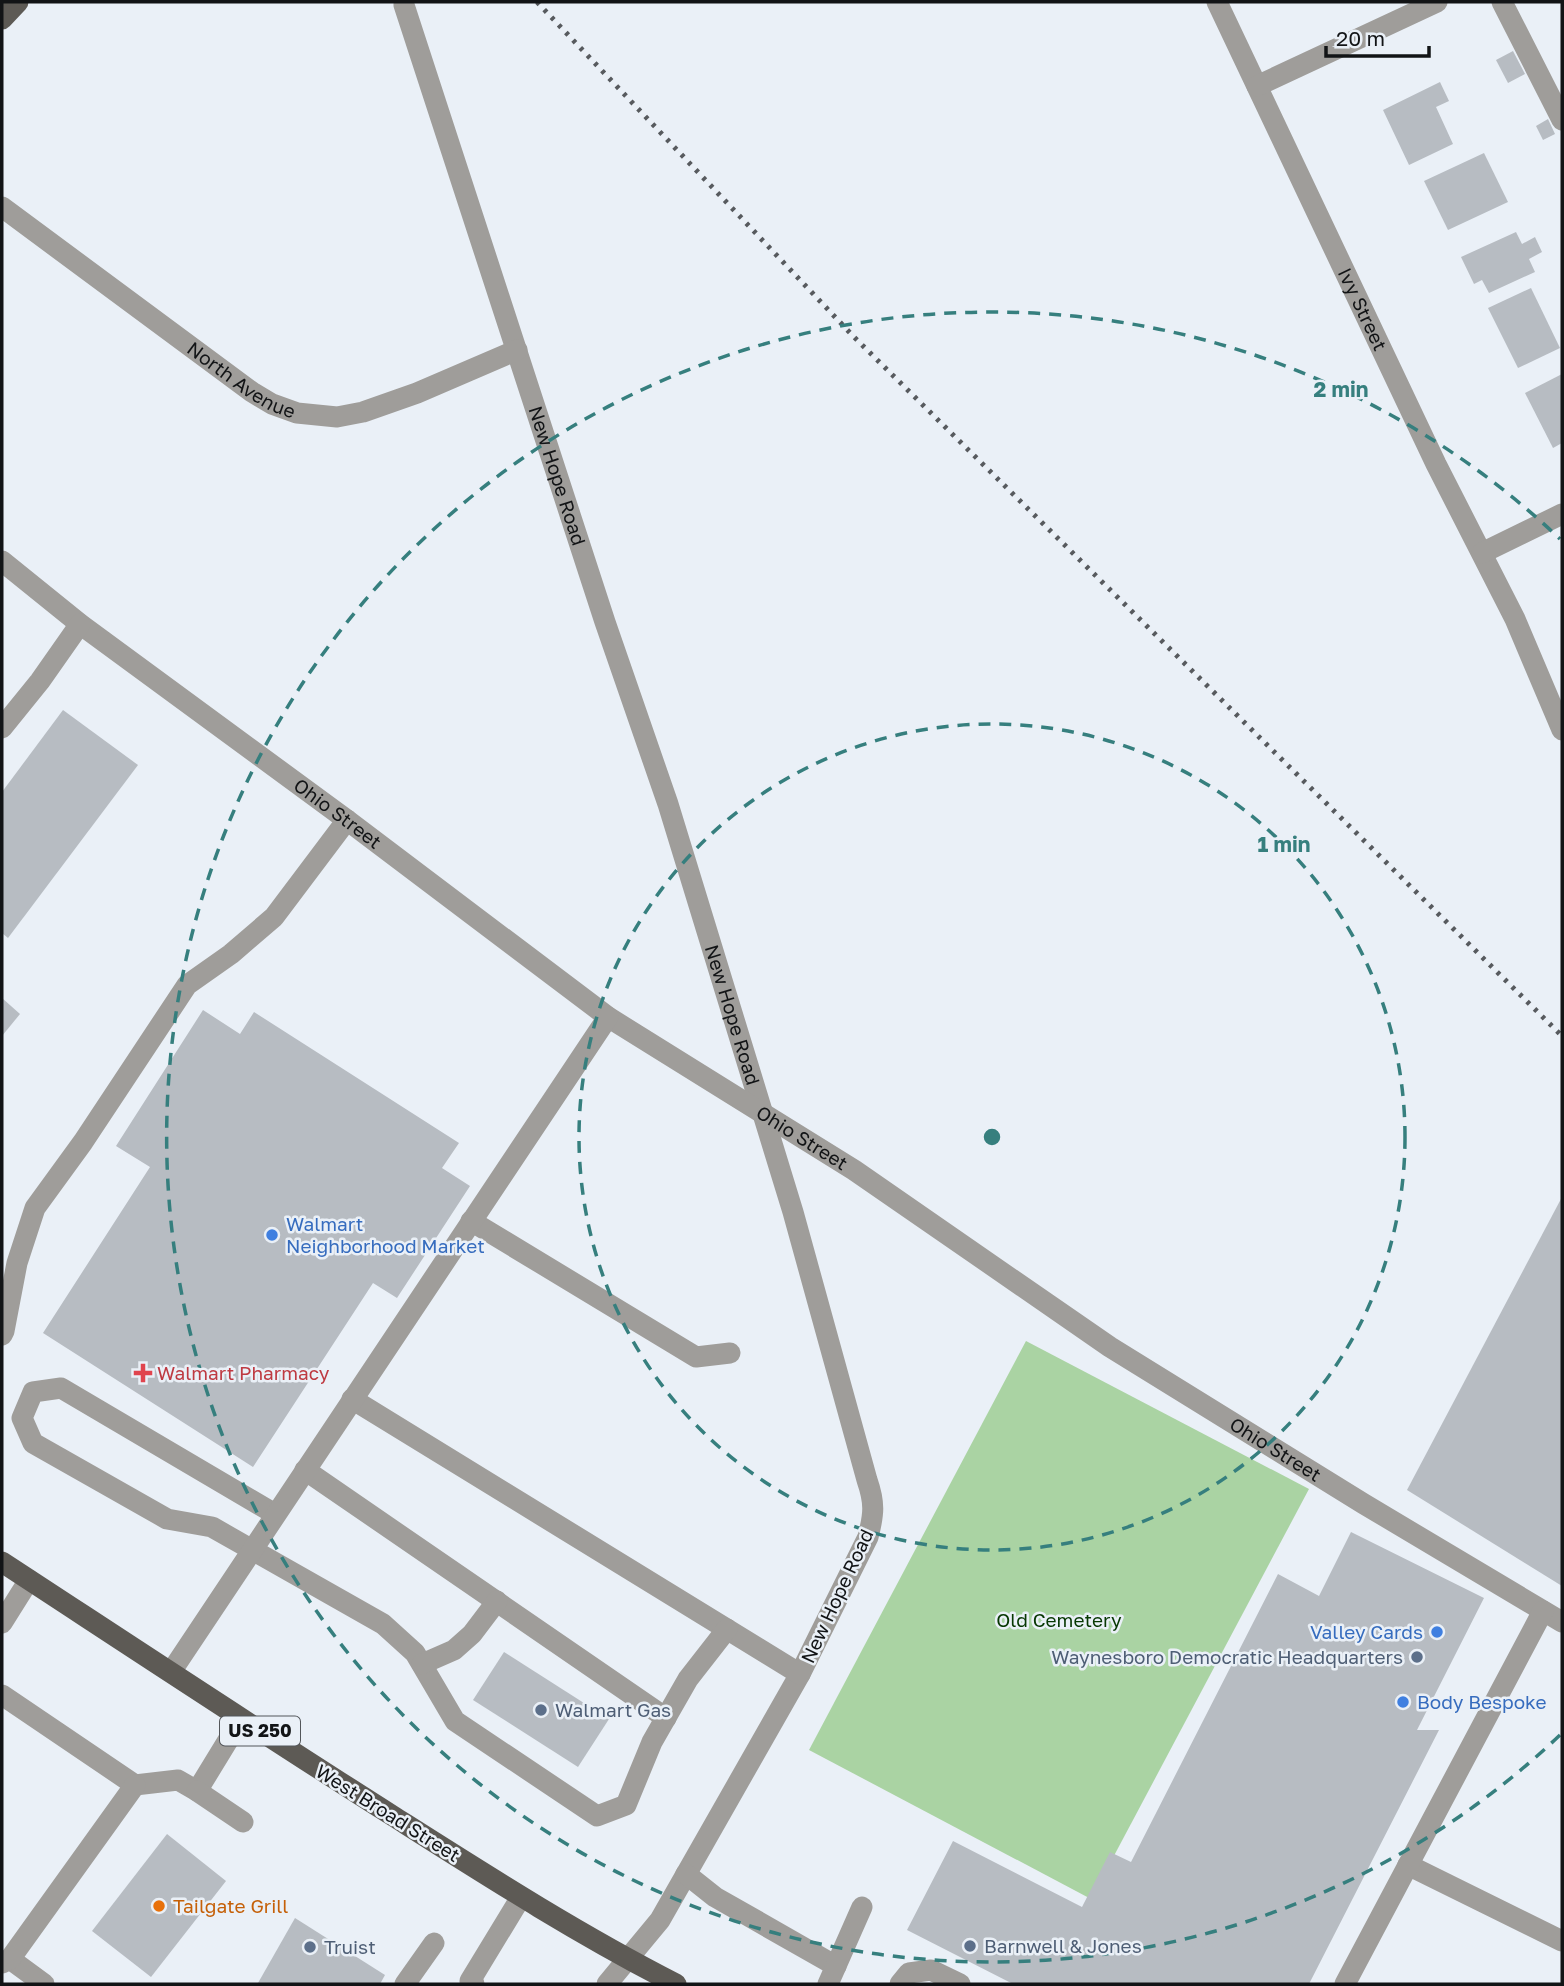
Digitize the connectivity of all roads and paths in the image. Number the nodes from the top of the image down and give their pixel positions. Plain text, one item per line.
1 (18, 2) edge
2 (1217, 2) edge
3 (1437, 2) edge
4 (1502, 2) edge
5 (404, 5) dead end
6 (2, 19) edge
7 (1257, 86) junction
8 (1562, 120) edge
9 (2, 206) edge
10 (517, 350) junction
11 (1562, 514) edge
12 (1482, 553) junction
13 (2, 561) edge
14 (80, 624) junction
15 (2, 728) edge
16 (1562, 730) edge
17 (347, 820) junction
18 (608, 1017) junction
19 (761, 1111) junction
20 (471, 1221) junction
21 (2, 1335) edge
22 (730, 1353) dead end
23 (352, 1399) junction
24 (305, 1470) junction
25 (275, 1514) junction
26 (252, 1549) junction
27 (2, 1562) edge
28 (29, 1580) junction
29 (497, 1601) junction
30 (1543, 1611) junction
31 (1562, 1622) edge
32 (2, 1623) edge
33 (727, 1629) junction
34 (422, 1664) junction
35 (171, 1672) junction
36 (800, 1674) junction
37 (2, 1695) edge
38 (666, 1718) junction
39 (241, 1719) junction
40 (135, 1785) junction
41 (197, 1791) junction
42 (243, 1822) dead end
43 (1408, 1865) junction
44 (686, 1874) junction
45 (521, 1897) junction
46 (862, 1907) dead end
47 (1562, 1941) edge
48 (434, 1943) dead end
49 (628, 1959) junction
50 (6, 1961) edge
51 (832, 1975) edge
52 (44, 1984) edge
53 (405, 1984) edge
54 (474, 1984) edge
55 (607, 1984) edge
56 (676, 1984) edge
57 (900, 1984) edge
58 (960, 1984) edge
59 (1345, 1984) edge

1 - 6 main road
2 - 7 street, Ivy Street
3 - 7 street
4 - 8 street
5 - 10 street, New Hope Road
7 - 12 street, Ivy Street
9 - 10 street, North Avenue
10 - 19 street, New Hope Road
11 - 12 street
12 - 16 street, Ivy Street
13 - 14 street, Ohio Street
14 - 15 street
14 - 17 street, Ohio Street
17 - 18 street, Ohio Street
17 - 21 street
18 - 19 street, Ohio Street
18 - 20 street
19 - 30 street, Ohio Street
19 - 36 street, New Hope Road
20 - 22 street
20 - 23 street
23 - 24 street
23 - 33 street
24 - 25 street
24 - 29 street
25 - 26 street
25 - 26 street
26 - 34 street
26 - 35 street
27 - 28 main road, West Broad Street / US 250
28 - 32 street
28 - 35 main road, West Broad Street / US 250
29 - 34 street
29 - 38 street
30 - 31 street, Ohio Street
30 - 43 street
33 - 36 street
33 - 38 street
34 - 38 street
35 - 39 main road, West Broad Street / US 250
36 - 44 street, New Hope Road
37 - 40 street
39 - 41 street
39 - 45 main road, West Broad Street / US 250
40 - 41 street
40 - 50 street
41 - 42 street
43 - 47 street
43 - 59 street
44 - 49 street, New Hope Road
44 - 51 street
45 - 49 main road, West Broad Street / US 250
45 - 54 street
46 - 51 street
48 - 53 street
49 - 55 street, New Hope Road
49 - 56 main road, West Broad Street / US 250
50 - 52 street
57 - 58 street

